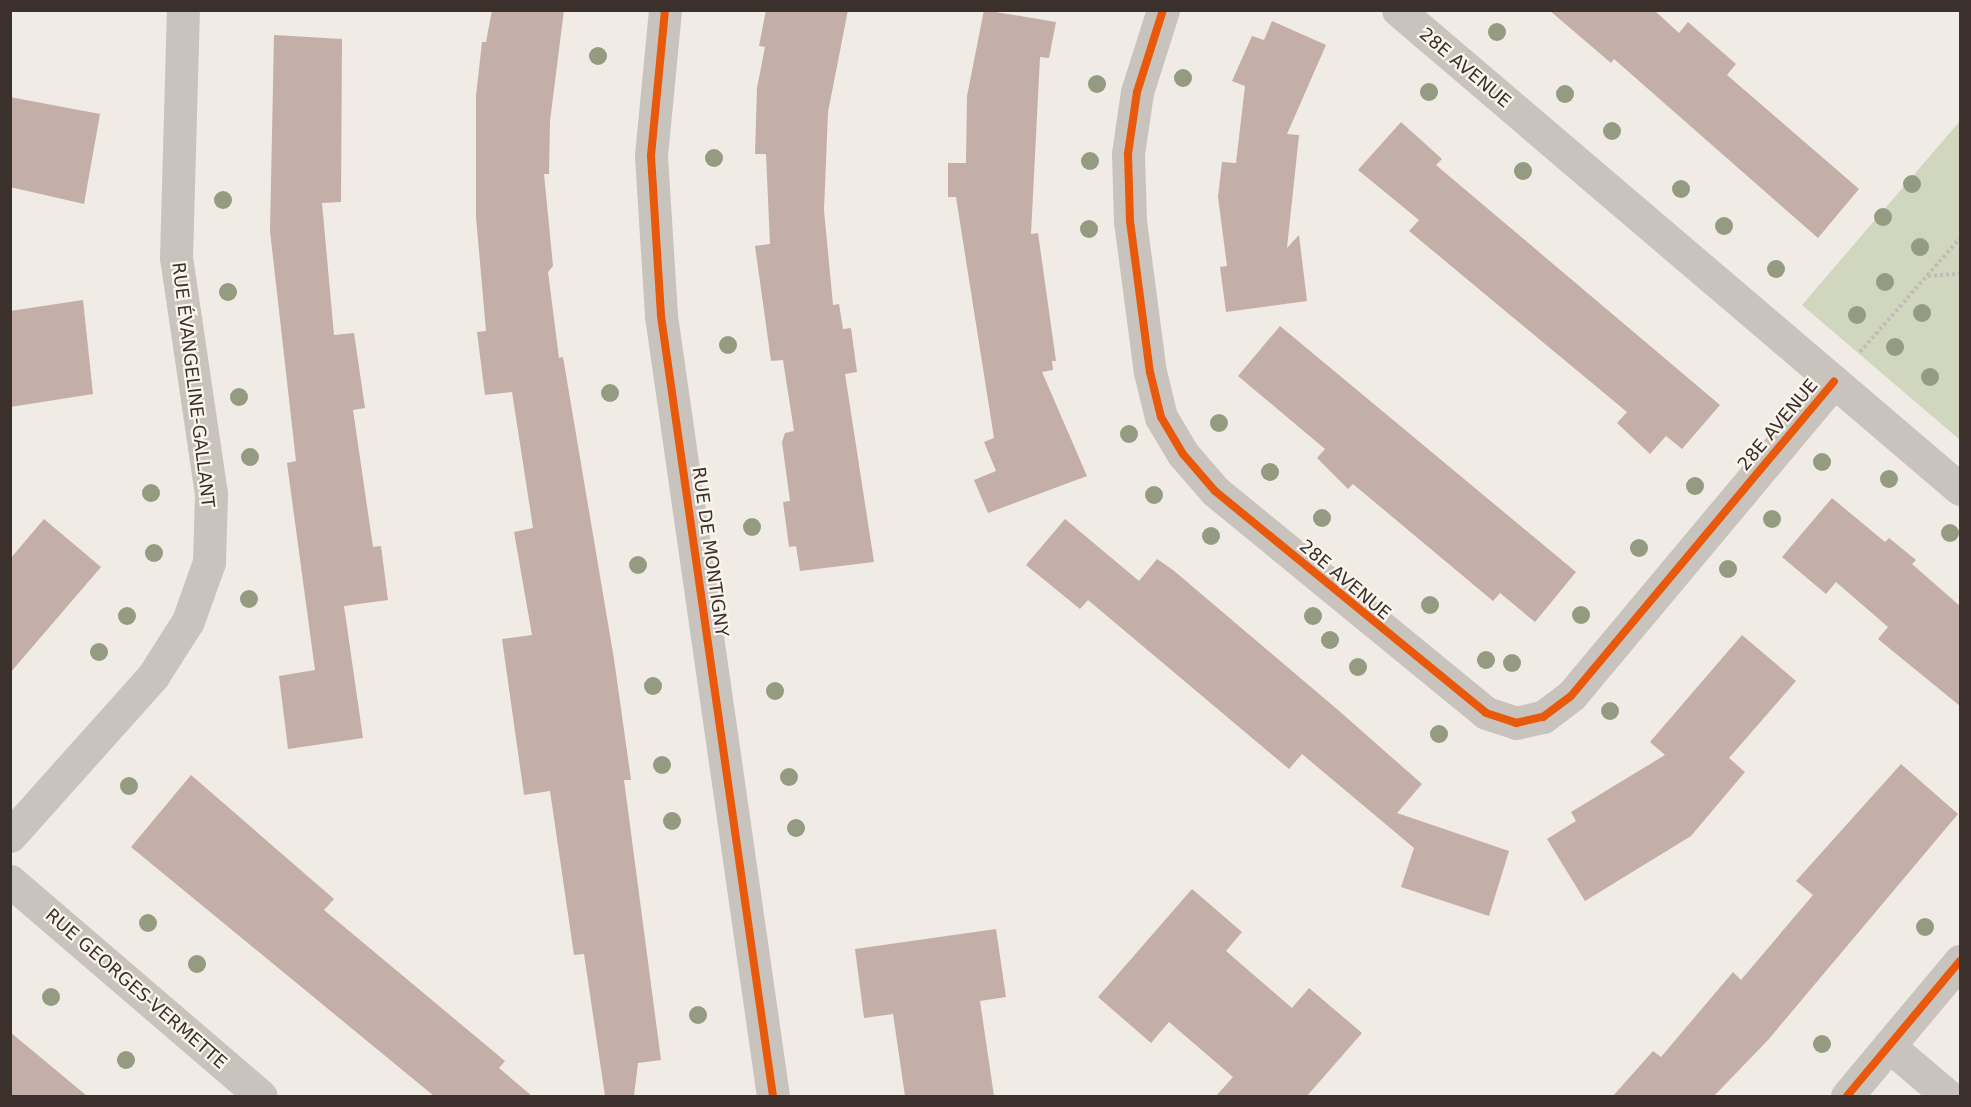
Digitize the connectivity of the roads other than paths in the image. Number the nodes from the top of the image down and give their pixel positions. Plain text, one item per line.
1 (665, 10) edge
2 (1163, 10) edge
3 (1398, 10) edge
4 (179, 11) edge
5 (1834, 382) junction
6 (1960, 489) edge
7 (10, 836) edge
8 (10, 881) edge
9 (1960, 962) edge
10 (1889, 1046) junction
11 (261, 1096) edge
12 (773, 1096) edge
13 (1847, 1096) edge
14 (1947, 1096) edge

1 - 12 street, RUE DE MONTIGNY
2 - 5 street, 28E AVENUE
3 - 5 street, 28E AVENUE
4 - 7 street, RUE ÉVANGELINE-GALLANT
5 - 6 street, 28E AVENUE
8 - 11 street, RUE GEORGES-VERMETTE
9 - 10 street
10 - 13 street
10 - 14 street

